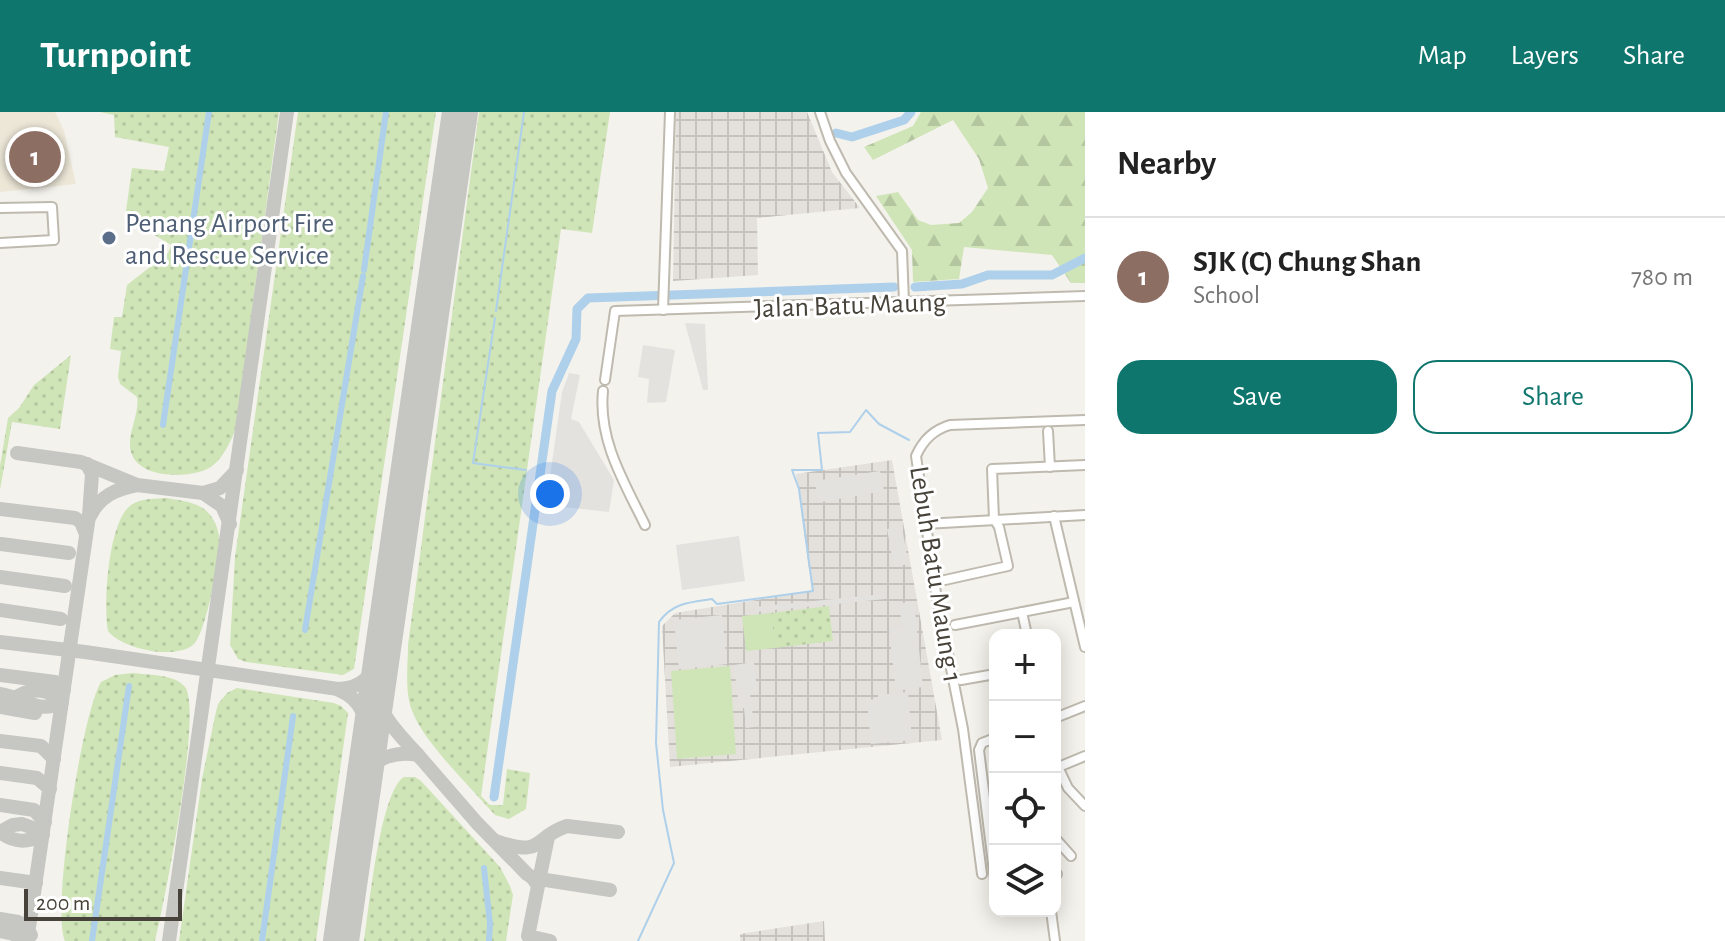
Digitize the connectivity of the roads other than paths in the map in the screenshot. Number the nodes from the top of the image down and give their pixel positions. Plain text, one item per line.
1 (670, 112) edge
2 (820, 112) edge
3 (0, 208) edge
4 (0, 243) edge
5 (1085, 296) edge
6 (904, 302) junction
7 (663, 309) junction
8 (605, 380) dead end
9 (603, 391) dead end
10 (1085, 420) edge
11 (1048, 431) dead end
12 (1085, 465) edge
13 (1050, 467) junction
14 (1085, 515) edge
15 (1054, 516) junction
16 (994, 519) junction
17 (925, 524) junction
18 (645, 525) dead end
19 (945, 580) dead end
20 (1074, 602) junction
21 (1022, 612) junction
22 (1082, 623) edge
23 (955, 625) dead end
24 (1026, 629) edge
25 (1085, 647) edge
26 (989, 675) edge
27 (961, 680) dead end
28 (1085, 706) edge
29 (1061, 716) edge
30 (989, 740) edge
31 (1085, 756) edge
32 (1061, 766) edge
33 (1060, 773) edge
34 (989, 786) edge
35 (989, 790) edge
36 (972, 793) junction
37 (1085, 806) edge
38 (1061, 845) edge
39 (1071, 856) dead end
40 (982, 874) dead end
41 (1052, 917) edge
42 (1055, 941) edge

1 - 7 street
2 - 6 street
3 - 4 street
5 - 6 street, Jalan Batu Maung
6 - 7 street, Jalan Batu Maung
7 - 8 street, Jalan Batu Maung
9 - 18 street
10 - 17 street, Lebuh Batu Maung 1
11 - 13 street
12 - 13 street
13 - 16 street
14 - 15 street
15 - 16 street
15 - 20 street
16 - 17 street
16 - 19 street
17 - 36 street, Lebuh Batu Maung 1
20 - 21 street
20 - 22 street
21 - 23 street
21 - 24 street
22 - 25 street
26 - 27 street
28 - 29 street
30 - 34 street
31 - 32 street
33 - 37 street
35 - 36 street
36 - 40 street, Lebuh Batu Maung 1
38 - 39 street
41 - 42 street

